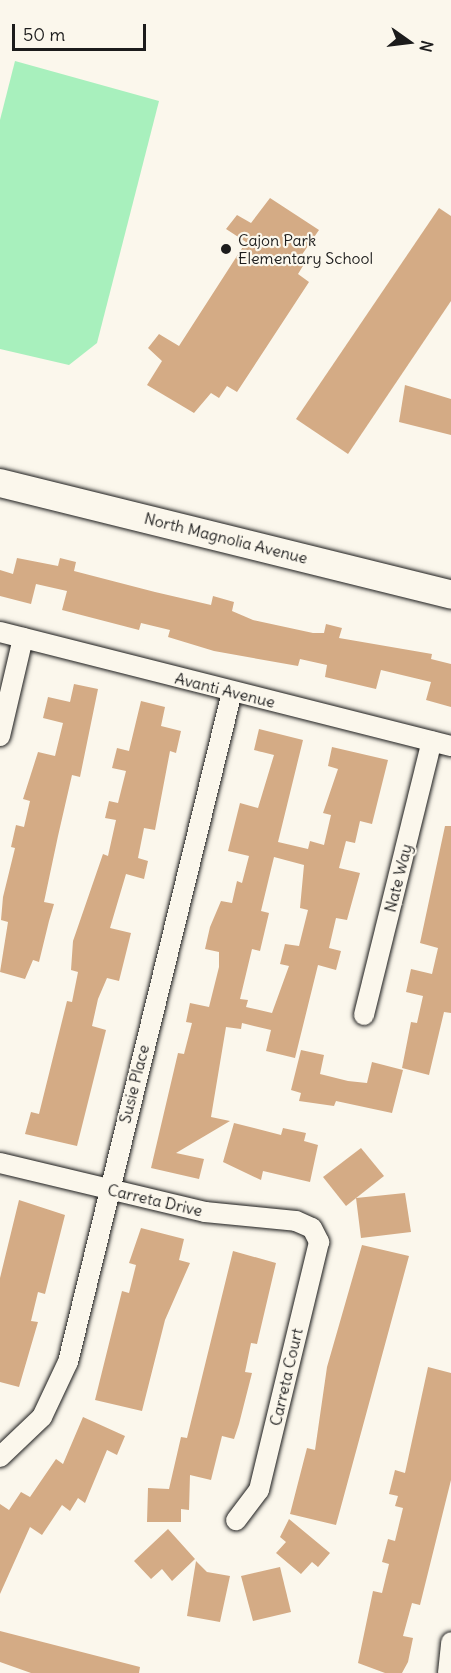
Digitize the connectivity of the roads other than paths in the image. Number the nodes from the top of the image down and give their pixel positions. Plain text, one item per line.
1 (0, 483) edge
2 (451, 595) edge
3 (0, 632) edge
4 (23, 638) junction
5 (232, 692) junction
6 (0, 736) edge
7 (442, 744) edge
8 (364, 1015) dead end
9 (0, 1163) edge
10 (108, 1190) junction
11 (312, 1228) joint
12 (0, 1457) edge
13 (236, 1520) dead end
14 (451, 1642) edge
15 (448, 1673) edge

1 - 2 main road, North Magnolia Avenue
3 - 4 street, Avanti Avenue
4 - 5 street, Avanti Avenue
4 - 6 street
5 - 7 street, Avanti Avenue
5 - 10 street, Susie Place
7 - 8 street, Nate Way
9 - 10 street, Carreta Drive
10 - 11 street, Carreta Drive
10 - 12 street, Susie Place
11 - 13 street, Carreta Court
14 - 15 street

